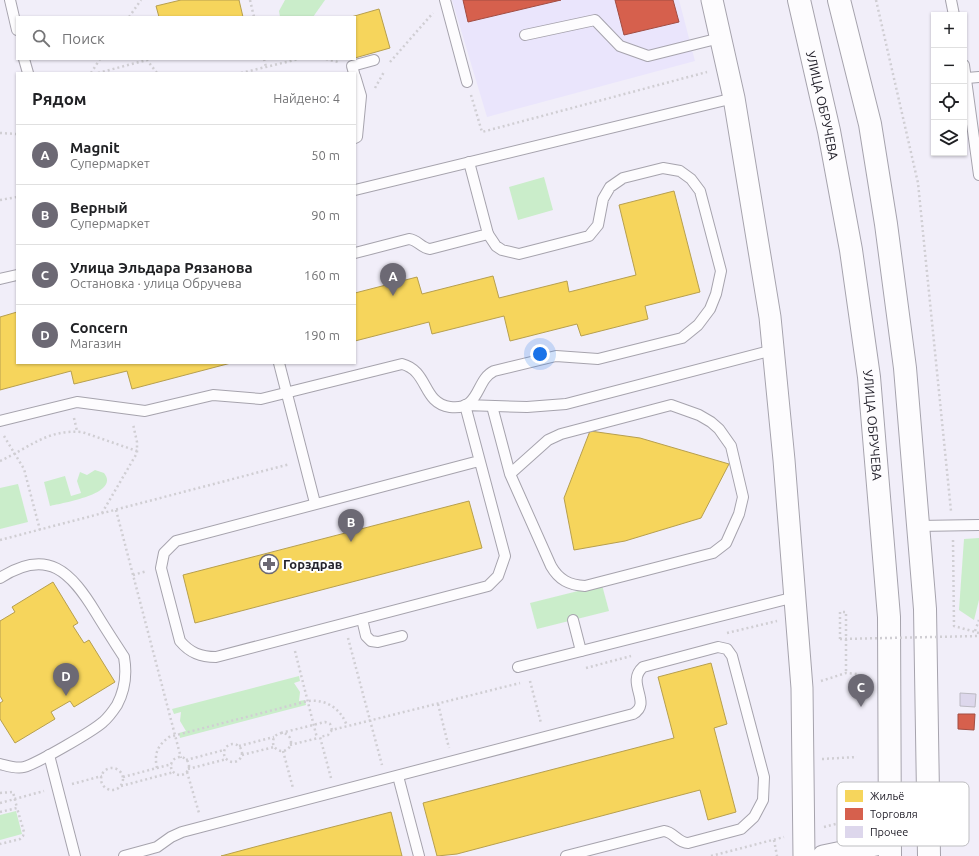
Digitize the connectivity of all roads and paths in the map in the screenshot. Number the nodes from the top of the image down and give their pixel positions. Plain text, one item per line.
1 (10, 0) edge
2 (140, 0) edge
3 (250, 0) edge
4 (446, 0) edge
5 (712, 0) edge
6 (799, 0) edge
7 (839, 0) edge
8 (876, 0) edge
9 (951, 0) edge
10 (435, 11) dead end
11 (953, 12) edge
12 (130, 16) edge
13 (254, 16) edge
14 (16, 26) edge
15 (525, 35) dead end
16 (720, 38) junction
17 (393, 57) dead end
18 (24, 60) edge
19 (99, 60) edge
20 (147, 60) edge
21 (147, 60) edge
22 (264, 60) edge
23 (295, 60) edge
24 (374, 60) dead end
25 (266, 67) junction
26 (728, 67) junction
27 (28, 72) edge
28 (92, 72) edge
29 (102, 72) edge
30 (156, 72) edge
31 (245, 72) edge
32 (354, 72) edge
33 (979, 77) edge
34 (356, 78) edge
35 (967, 78) joint
36 (466, 82) joint
37 (734, 98) junction
38 (0, 133) edge
39 (16, 134) edge
40 (356, 138) edge
41 (469, 162) junction
42 (979, 175) edge
43 (356, 190) edge
44 (16, 197) edge
45 (0, 200) edge
46 (488, 234) junction
47 (356, 253) edge
48 (16, 275) edge
49 (0, 280) edge
50 (773, 350) junction
51 (278, 364) edge
52 (286, 393) junction
53 (465, 405) junction
54 (492, 406) junction
55 (130, 410) junction
56 (0, 421) edge
57 (0, 430) edge
58 (137, 451) junction
59 (14, 453) junction
60 (0, 461) edge
61 (304, 461) junction
62 (480, 461) junction
63 (510, 474) junction
64 (315, 504) junction
65 (116, 510) junction
66 (102, 513) junction
67 (979, 525) edge
68 (918, 526) junction
69 (953, 526) junction
70 (40, 530) junction
71 (0, 540) edge
72 (0, 578) edge
73 (795, 596) junction
74 (362, 619) junction
75 (573, 620) dead end
76 (979, 620) edge
77 (344, 623) junction
78 (975, 630) junction
79 (979, 634) edge
80 (402, 636) dead end
81 (291, 637) junction
82 (581, 651) junction
83 (518, 667) dead end
84 (846, 673) junction
85 (858, 674) dead end
86 (530, 681) dead end
87 (802, 688) junction
88 (308, 701) junction
89 (438, 704) dead end
90 (370, 720) junction
91 (314, 725) junction
92 (347, 726) junction
93 (332, 730) junction
94 (281, 734) junction
95 (175, 736) junction
96 (274, 737) junction
97 (319, 737) junction
98 (545, 737) junction
99 (290, 745) junction
100 (239, 746) junction
101 (274, 747) junction
102 (224, 750) junction
103 (283, 751) junction
104 (49, 755) junction
105 (242, 755) junction
106 (857, 757) dead end
107 (181, 758) junction
108 (837, 758) dead end
109 (227, 759) junction
110 (186, 760) junction
111 (453, 761) junction
112 (0, 764) edge
113 (172, 764) junction
114 (157, 768) junction
115 (188, 770) junction
116 (174, 772) junction
117 (398, 776) junction
118 (123, 777) junction
119 (385, 779) junction
120 (890, 782) edge
121 (927, 782) edge
122 (121, 786) junction
123 (335, 792) junction
124 (0, 793) edge
125 (297, 802) junction
126 (17, 808) junction
127 (0, 812) edge
128 (203, 827) junction
129 (774, 840) dead end
130 (0, 844) edge
131 (928, 846) edge
132 (890, 849) edge
133 (75, 856) edge
134 (124, 856) edge
135 (419, 856) edge
136 (566, 856) edge
137 (777, 856) edge
138 (804, 856) edge
139 (823, 856) edge
140 (928, 856) edge

1 - 14 lane
2 - 12 path
3 - 13 path
4 - 36 lane
5 - 16 street
6 - 120 main road, УЛИЦА ОБРУЧЕВА
7 - 68 main road
8 - 69 path
9 - 11 lane
10 - 17 path
15 - 16 lane
16 - 26 street
18 - 27 lane
19 - 28 path
20 - 30 path
21 - 29 path
22 - 25 path
23 - 25 path
24 - 32 lane
25 - 31 path
26 - 36 path
26 - 37 street
33 - 35 lane
34 - 40 lane
35 - 42 lane
37 - 41 lane
37 - 50 street
38 - 39 path
41 - 43 lane
41 - 46 lane
44 - 45 path
46 - 47 lane
46 - 53 lane
48 - 49 lane
50 - 54 lane
50 - 73 street
51 - 52 lane
52 - 53 lane
52 - 55 lane
52 - 61 lane
53 - 54 lane
53 - 62 lane
54 - 63 lane
55 - 56 lane
55 - 58 path
57 - 59 path
58 - 59 path
58 - 66 path
59 - 60 path
59 - 70 path
61 - 64 lane
61 - 65 path
62 - 64 lane
62 - 74 lane
63 - 63 lane
64 - 81 lane
65 - 66 path
65 - 95 path
66 - 70 path
67 - 69 lane
68 - 69 lane
68 - 121 main road
69 - 78 path
70 - 71 path
72 - 104 lane
73 - 82 lane
73 - 87 street
74 - 77 lane
74 - 80 lane
75 - 82 lane
76 - 78 path
77 - 81 lane
77 - 90 path
78 - 79 path
79 - 84 path, bridge
81 - 88 path
82 - 83 lane
84 - 85 path
84 - 87 path
86 - 98 path
87 - 138 street
88 - 91 path
88 - 92 path
88 - 95 path
89 - 111 path
90 - 92 path
90 - 119 path
91 - 93 path
91 - 94 path
91 - 97 path
92 - 93 path
93 - 97 path
94 - 96 path
94 - 99 path
95 - 107 path
95 - 114 path
96 - 100 path
96 - 101 path
97 - 99 path
97 - 123 path
98 - 111 lane
98 - 136 lane
99 - 103 path
100 - 102 path
100 - 105 path
101 - 103 path
101 - 105 path
102 - 109 path
102 - 110 path
103 - 125 path
104 - 112 lane
104 - 133 lane
105 - 109 path
106 - 108 path
107 - 110 path
107 - 113 path
109 - 115 path
110 - 115 path
111 - 117 lane
113 - 114 path
113 - 116 path
114 - 118 path
115 - 116 path
115 - 128 path
116 - 122 path
117 - 119 lane
117 - 135 lane
118 - 122 path
118 - 122 path
119 - 123 lane
123 - 125 lane
124 - 126 path
125 - 128 lane
126 - 127 path
126 - 130 path
128 - 134 lane
129 - 137 path
131 - 140 main road
132 - 139 street

